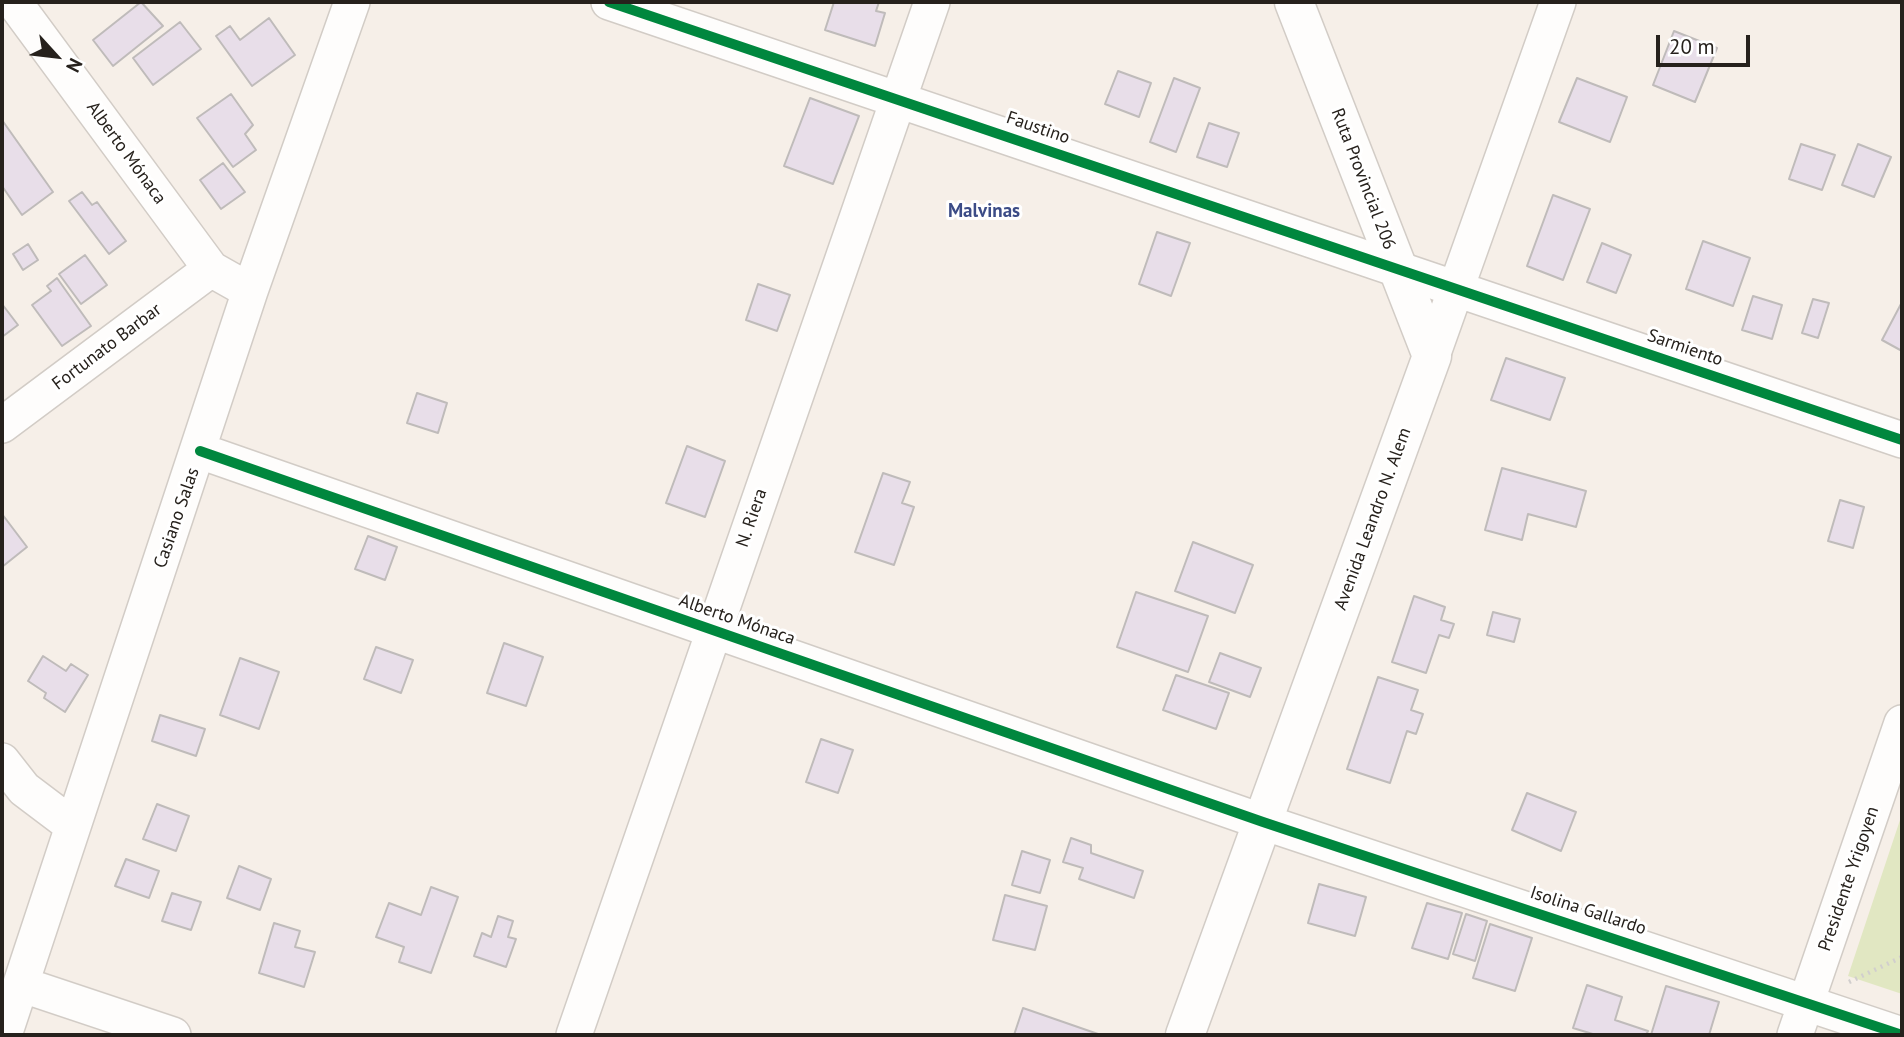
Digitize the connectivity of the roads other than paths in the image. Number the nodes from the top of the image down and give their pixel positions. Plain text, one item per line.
1 (352, 2) edge
2 (608, 2) edge
3 (932, 2) edge
4 (1294, 2) edge
5 (1558, 2) edge
6 (13, 16) edge
7 (897, 99) junction
8 (1397, 268) junction
9 (211, 269) junction
10 (1456, 289) junction
11 (250, 291) junction
12 (1433, 356) junction
13 (2, 425) edge
14 (1902, 440) edge
15 (200, 451) junction
16 (713, 630) junction
17 (1902, 723) edge
18 (2, 761) edge
19 (1263, 822) junction
20 (73, 826) junction
21 (23, 985) junction
22 (1807, 1001) junction
23 (1902, 1034) edge
24 (4, 1035) edge
25 (173, 1035) edge
26 (574, 1035) edge
27 (1185, 1035) edge
28 (1795, 1035) edge

1 - 11 street, Casiano Salas
2 - 7 street, Faustino
3 - 7 street, N. Riera
4 - 8 main road, Ruta Provincial 206
5 - 10 street, Avenida Leandro N. Alem
6 - 9 street, Alberto Mónaca
7 - 8 street, Faustino
7 - 16 street, N. Riera
8 - 10 street, Faustino
8 - 12 main road, Ruta Provincial 206
9 - 11 street, Alberto Mónaca
9 - 13 street, Fortunato Barbar
10 - 12 street, Avenida Leandro N. Alem
10 - 14 street, Sarmiento
11 - 15 street, Casiano Salas
12 - 19 main road, Avenida Leandro N. Alem
15 - 16 street, Alberto Mónaca
15 - 20 street, Casiano Salas
16 - 19 street, Alberto Mónaca
16 - 26 street, N. Riera
17 - 22 street, Presidente Yrigoyen
18 - 20 street
19 - 22 street, Isolina Gallardo
19 - 27 main road, Avenida Leandro N. Alem
20 - 21 street, Casiano Salas
21 - 24 street, Casiano Salas
21 - 25 street
22 - 23 street, Isolina Gallardo
22 - 28 street, Presidente Yrigoyen

